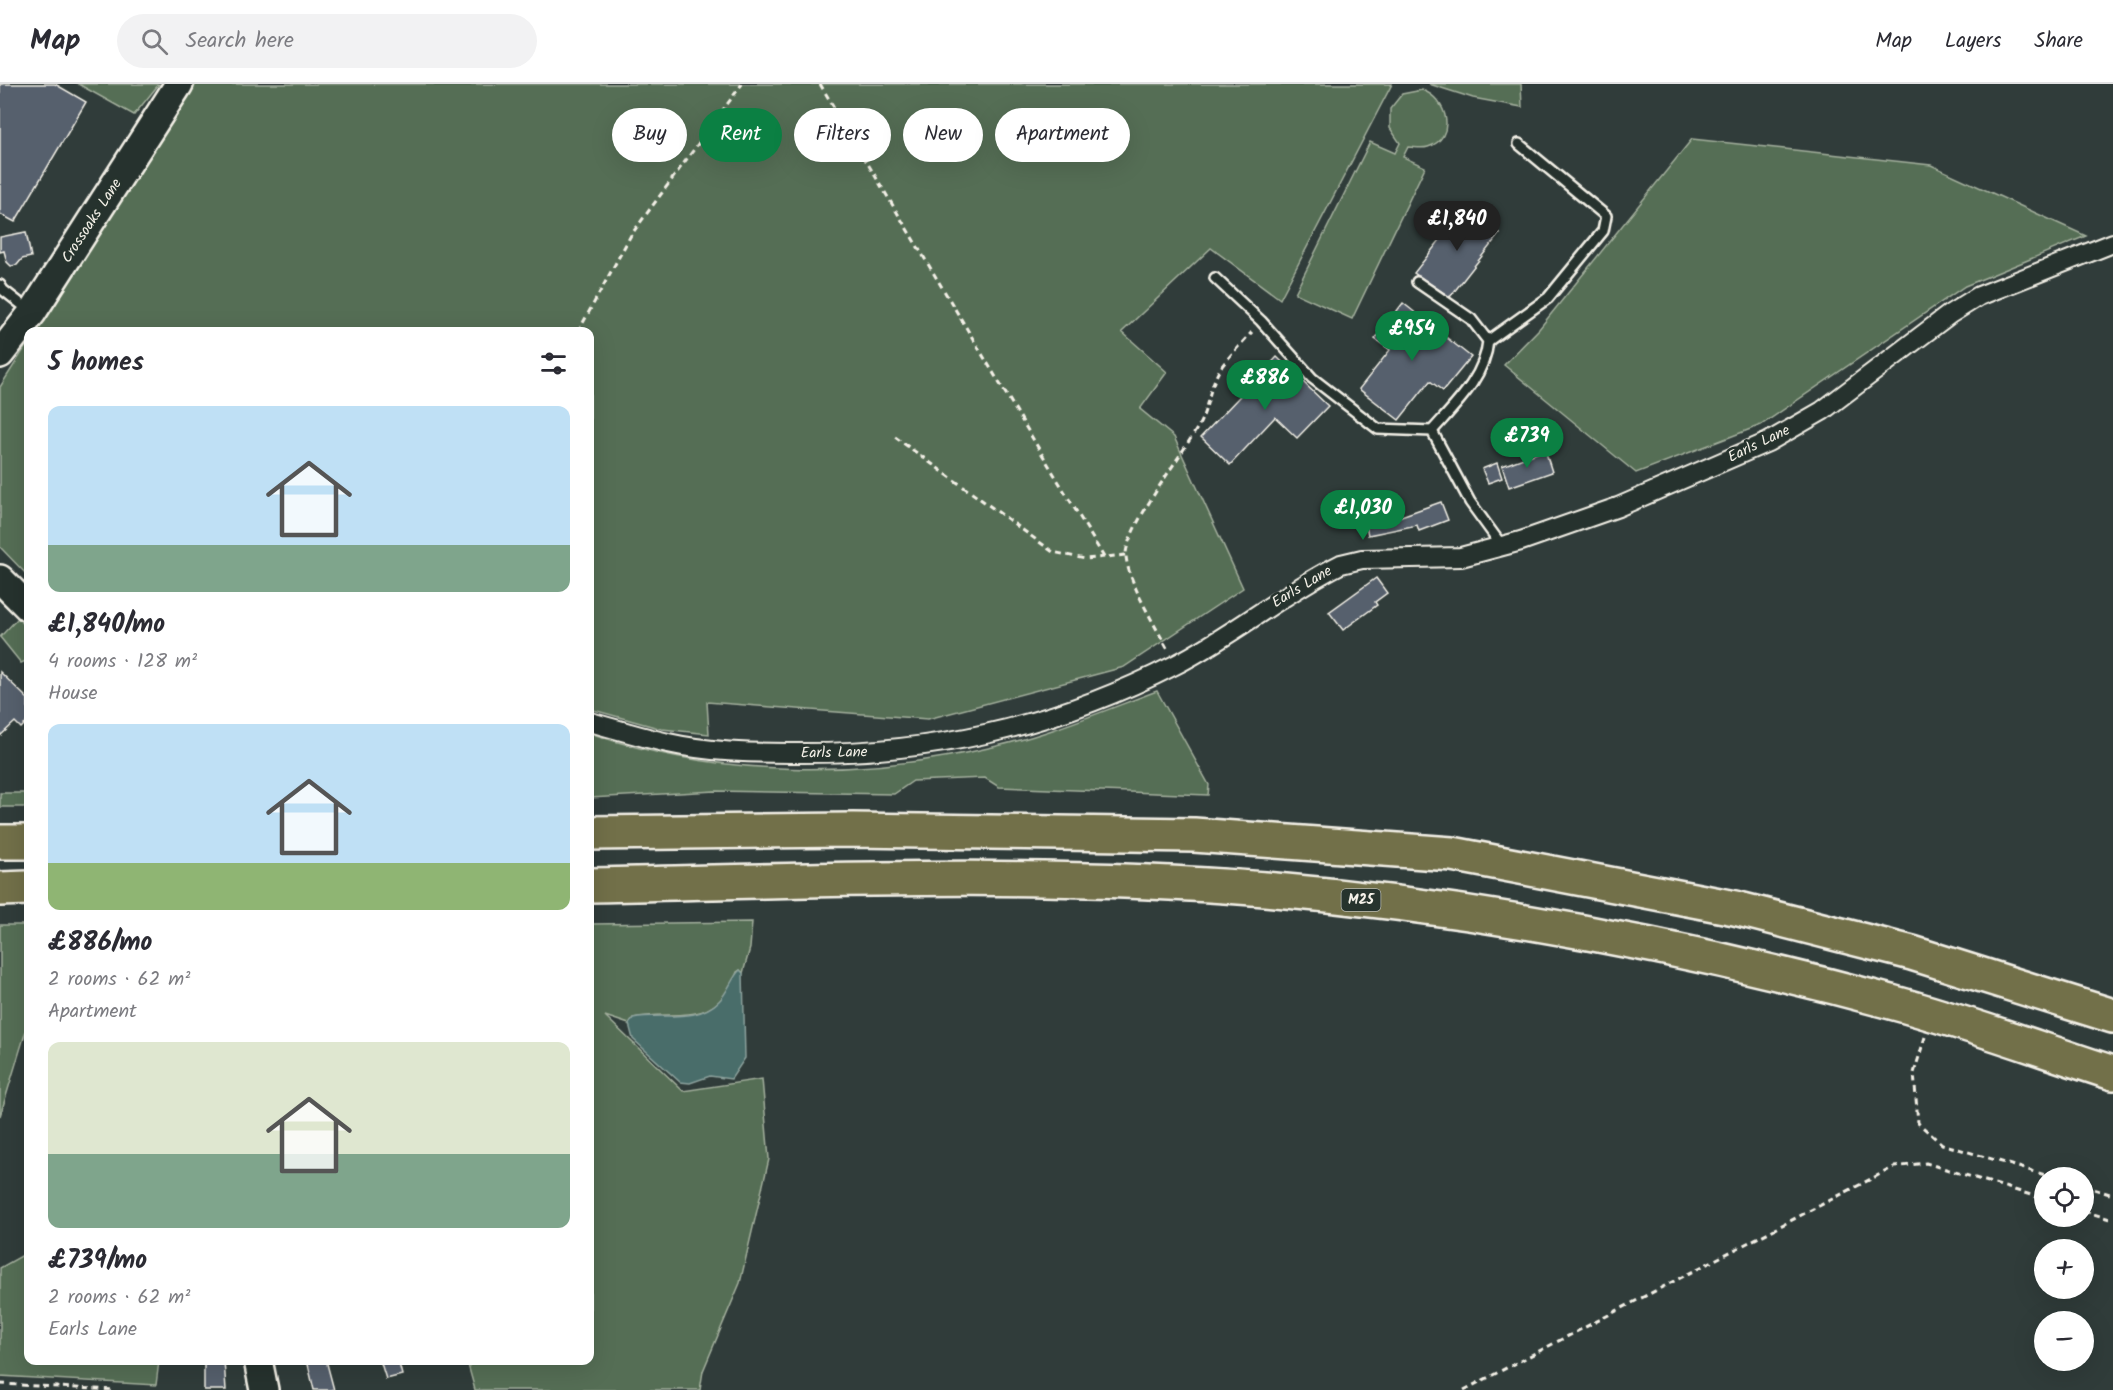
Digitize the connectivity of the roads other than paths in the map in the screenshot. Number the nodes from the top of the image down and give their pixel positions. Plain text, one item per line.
1 (179, 84) edge
2 (1519, 144) dead end
3 (2113, 243) edge
4 (1215, 278) dead end
5 (1418, 282) dead end
6 (0, 285) edge
7 (32, 313) junction
8 (1488, 341) junction
9 (0, 354) edge
10 (1432, 431) junction
11 (1502, 546) junction
12 (0, 579) edge
13 (24, 603) edge
14 (594, 723) edge
15 (594, 833) edge
16 (0, 842) edge
17 (24, 842) edge
18 (594, 885) edge
19 (24, 888) edge
20 (0, 889) edge
21 (2113, 1016) edge
22 (2113, 1073) edge
23 (259, 1365) edge
24 (264, 1390) edge

1 - 7 street, Crossoaks Lane
2 - 8 lane
3 - 11 street, Earls Lane
4 - 10 lane
5 - 8 lane
6 - 7 lane
7 - 9 street, Crossoaks Lane
8 - 10 lane
10 - 11 lane
11 - 14 street, Earls Lane
12 - 13 street
15 - 21 highway
16 - 17 highway
18 - 22 highway, M25
19 - 20 highway
23 - 24 street

